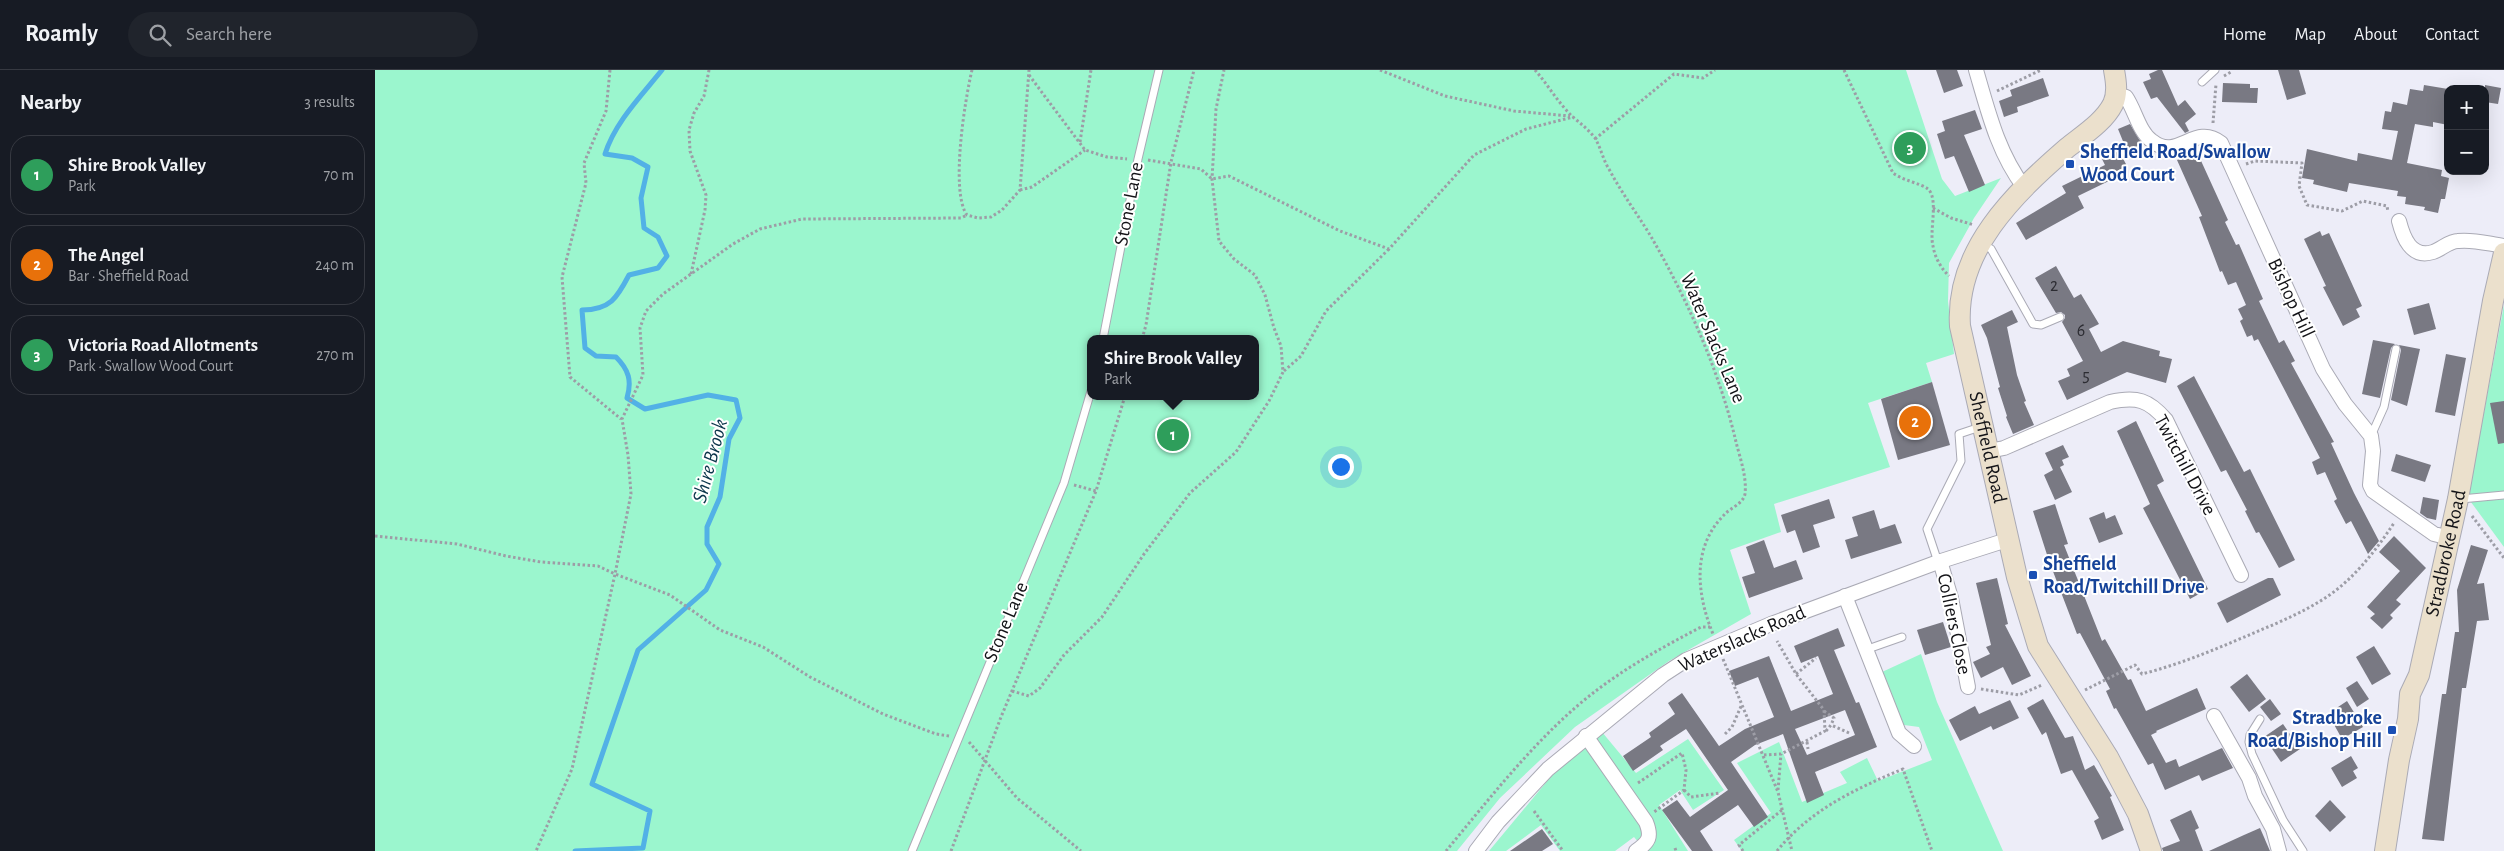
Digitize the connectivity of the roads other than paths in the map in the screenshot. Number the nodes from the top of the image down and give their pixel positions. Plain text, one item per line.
1 (1159, 70) edge
2 (1976, 70) edge
3 (2114, 70) edge
4 (2215, 70) edge
5 (2202, 82) dead end
6 (2116, 94) junction
7 (2025, 187) junction
8 (2393, 218) road end
9 (1978, 234) junction
10 (2504, 246) edge
11 (2504, 253) edge
12 (2498, 299) edge
13 (2059, 317) dead end
14 (1104, 335) edge
15 (2396, 348) dead end
16 (1088, 400) edge
17 (1984, 426) junction
18 (2371, 436) junction
19 (1989, 451) junction
20 (2504, 495) edge
21 (2463, 506) junction
22 (2450, 538) junction
23 (2010, 539) junction
24 (1939, 562) junction
25 (2241, 575) dead end
26 (1845, 596) junction
27 (1902, 637) dead end
28 (1865, 650) junction
29 (1968, 687) road end
30 (2214, 716) dead end
31 (2260, 719) dead end
32 (1586, 736) junction
33 (1914, 746) dead end
34 (912, 851) edge
35 (1476, 851) edge
36 (1636, 851) edge
37 (2151, 851) edge
38 (2279, 851) edge
39 (2303, 851) edge
40 (2385, 851) edge

1 - 14 lane, Stone Lane
2 - 7 street
3 - 6 main road
4 - 5 lane
6 - 7 main road, Sheffield Road
6 - 18 street, Bishop Hill
7 - 9 main road, Sheffield Road
8 - 10 street
9 - 13 lane
9 - 17 main road, Sheffield Road
11 - 12 main road, Stradbroke Road
12 - 21 main road, Stradbroke Road
15 - 18 lane
16 - 34 lane, Stone Lane
17 - 19 main road, Sheffield Road
17 - 24 lane
18 - 22 street
19 - 23 main road, Sheffield Road
19 - 25 street, Twitchill Drive
20 - 21 lane
21 - 22 main road, Stradbroke Road
22 - 40 main road, Stradbroke Road
23 - 24 street, Waterslacks Road
23 - 37 main road, Sheffield Road
24 - 26 street, Waterslacks Road
24 - 29 street, Colliers Close
26 - 28 street
26 - 32 street, Waterslacks Road
27 - 28 lane
28 - 33 street
30 - 38 street
31 - 39 lane
32 - 35 street, Waterslacks Road
32 - 36 street

